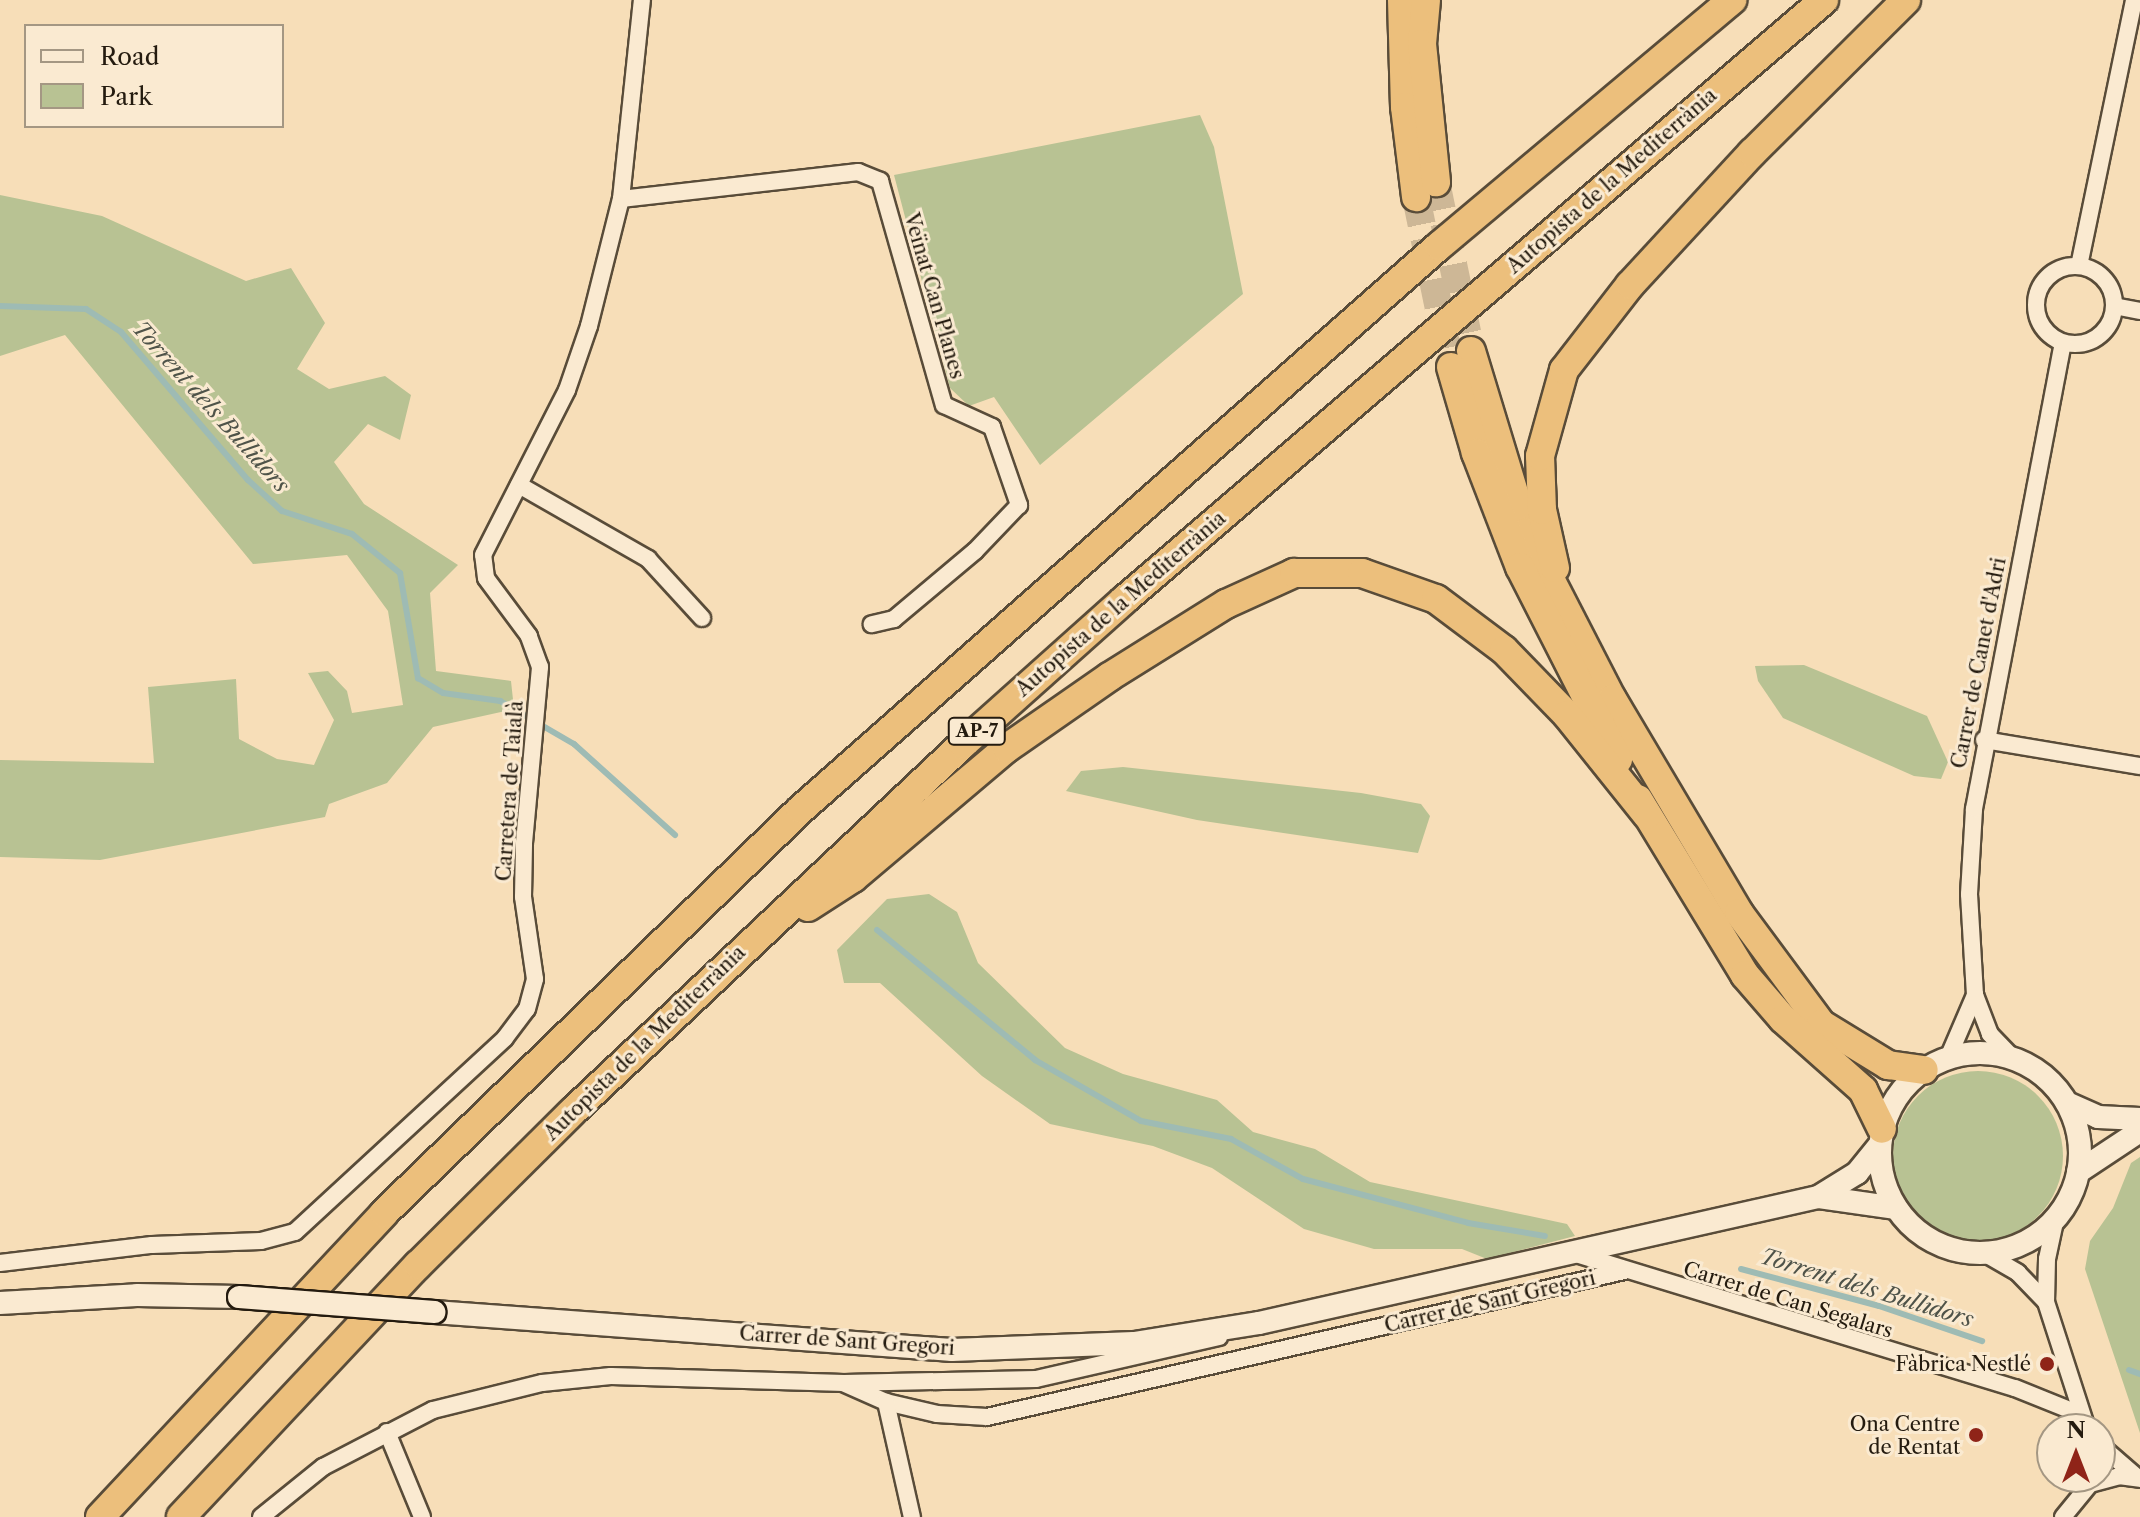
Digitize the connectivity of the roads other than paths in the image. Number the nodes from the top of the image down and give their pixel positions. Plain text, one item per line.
1 (642, 0) edge
2 (1402, 0) edge
3 (1426, 0) edge
4 (1701, 0) edge
5 (1732, 0) edge
6 (1824, 0) edge
7 (1906, 0) edge
8 (2134, 0) edge
9 (1538, 163) junction
10 (621, 199) junction
11 (2079, 266) junction
12 (2114, 306) junction
13 (2140, 311) edge
14 (2063, 343) junction
15 (519, 485) junction
16 (1564, 608) junction
17 (702, 618) dead end
18 (872, 624) dead end
19 (1984, 740) junction
20 (2140, 766) edge
21 (1647, 815) junction
22 (749, 945) junction
23 (1975, 995) junction
24 (2014, 1059) junction
25 (1936, 1064) junction
26 (2067, 1103) junction
27 (2140, 1119) edge
28 (2140, 1131) edge
29 (1881, 1137) junction
30 (2078, 1172) junction
31 (1818, 1197) junction
32 (1896, 1208) junction
33 (2056, 1217) junction
34 (1573, 1253) junction
35 (1984, 1253) junction
36 (0, 1263) edge
37 (1624, 1271) junction
38 (2046, 1302) junction
39 (0, 1303) edge
40 (1259, 1323) junction
41 (844, 1383) junction
42 (886, 1402) junction
43 (2064, 1413) edge
44 (2081, 1413) edge
45 (387, 1432) junction
46 (2116, 1459) edge
47 (2116, 1477) edge
48 (2140, 1479) edge
49 (2078, 1493) edge
50 (100, 1517) edge
51 (181, 1517) edge
52 (261, 1517) edge
53 (422, 1517) edge
54 (912, 1517) edge
55 (2063, 1517) edge

1 - 10 street, Carretera de Taialà
2 - 3 highway
4 - 9 highway
5 - 9 highway
6 - 22 highway, Autopista de la Mediterrània / AP-7
7 - 16 highway
8 - 11 street
9 - 50 highway
10 - 15 street, Carretera de Taialà
10 - 18 street, Veïnat Can Planes
11 - 12 street
11 - 14 street
12 - 13 street
12 - 14 street
14 - 19 street, Carrer de Canet d'Adri
15 - 17 street
15 - 36 street, Carretera de Taialà
16 - 21 highway
16 - 25 highway
19 - 20 street
19 - 23 street, Carrer de Canet d'Adri
21 - 22 highway
21 - 29 highway
22 - 51 highway, Autopista de la Mediterrània / AP-7
23 - 24 street, Carrer de Canet d'Adri
23 - 25 street, Carrer de Canet d'Adri
24 - 25 main road
24 - 26 main road
25 - 29 main road
26 - 27 main road
26 - 30 main road
28 - 30 main road
29 - 31 main road, Carrer de Sant Gregori
29 - 32 main road
30 - 33 main road
31 - 32 main road, Carrer de Sant Gregori
31 - 34 main road, Carrer de Sant Gregori
32 - 35 main road
33 - 35 main road
33 - 38 street
34 - 37 street, Carrer de Can Segalars
34 - 40 main road, Carrer de Sant Gregori
35 - 38 street
37 - 42 street, Carrer de Sant Gregori
37 - 43 street, Carrer de Can Segalars
38 - 44 street
39 - 40 main road, Carrer de Sant Gregori, bridge
40 - 41 street, Carrer de Sant Gregori
41 - 42 street, Carrer de Sant Gregori
41 - 45 street, Carrer de Sant Gregori
42 - 54 street
45 - 52 street, Carrer de Sant Gregori
45 - 53 street
46 - 48 street
47 - 48 street
49 - 55 street

